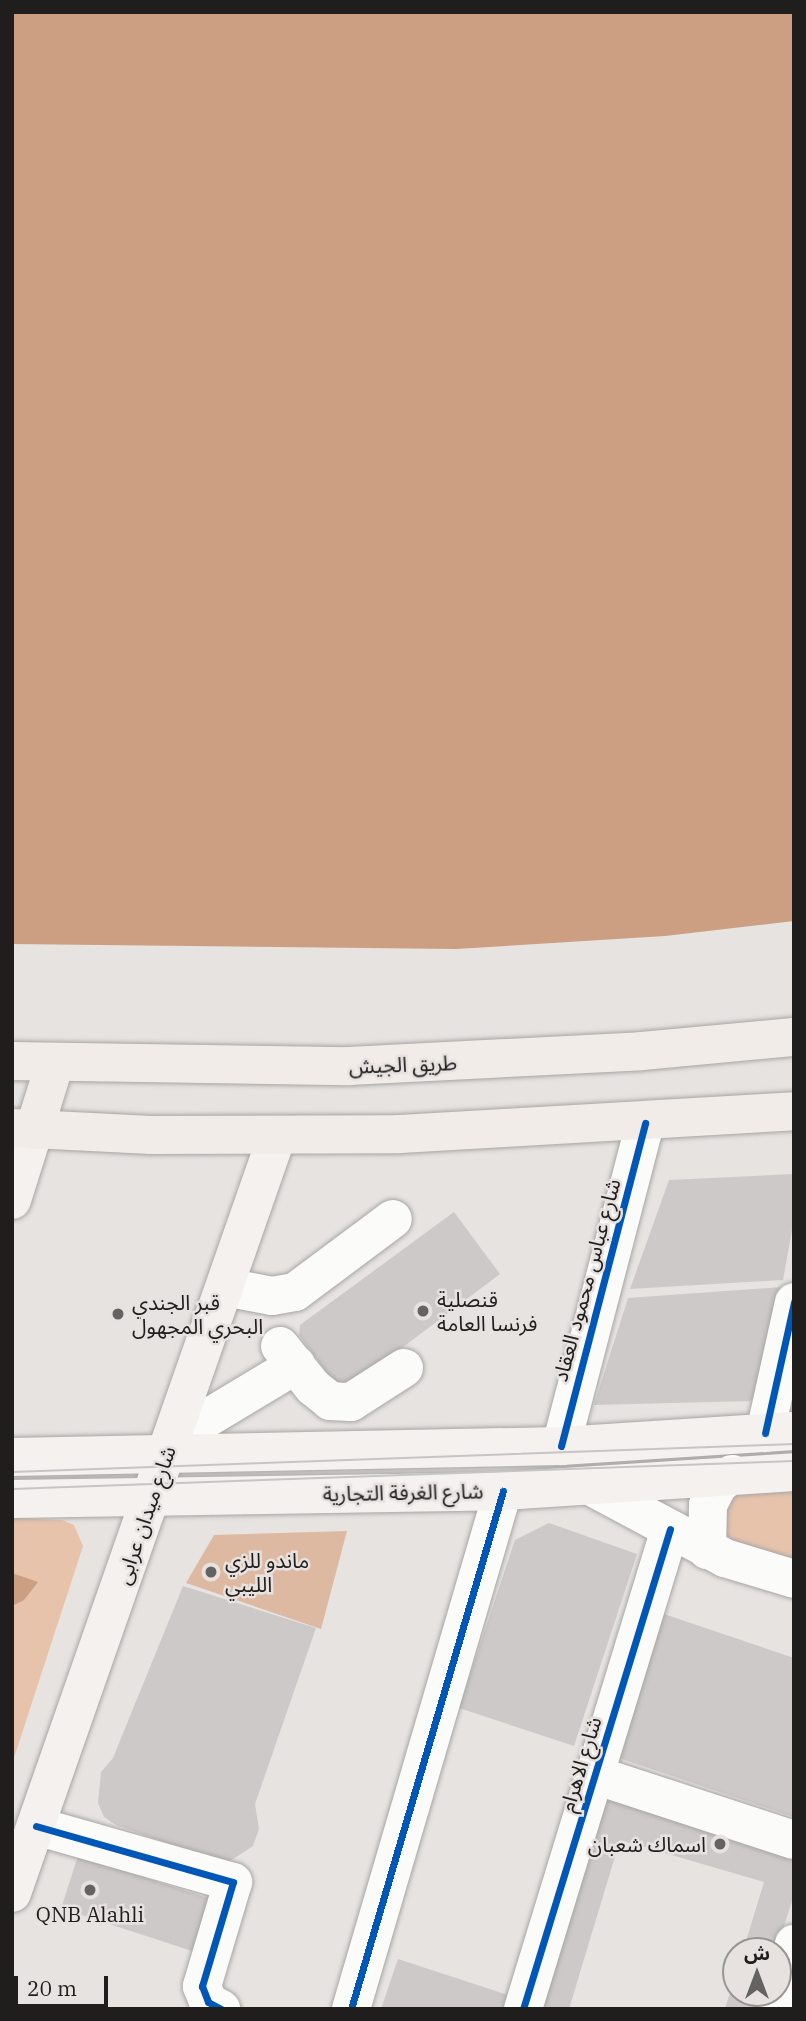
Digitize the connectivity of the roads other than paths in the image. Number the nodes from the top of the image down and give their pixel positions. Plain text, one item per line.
1 (794, 1037) edge
2 (12, 1061) edge
3 (55, 1063) junction
4 (794, 1111) edge
5 (645, 1123) junction
6 (23, 1129) edge
7 (277, 1136) junction
8 (12, 1200) edge
9 (393, 1219) dead end
10 (225, 1287) junction
11 (794, 1302) edge
12 (404, 1368) dead end
13 (779, 1432) edge
14 (169, 1446) junction
15 (561, 1446) junction
16 (12, 1457) edge
17 (794, 1472) edge
18 (732, 1474) junction
19 (592, 1486) junction
20 (503, 1491) junction
21 (152, 1496) junction
22 (12, 1499) edge
23 (670, 1530) junction
24 (707, 1550) junction
25 (794, 1579) edge
26 (595, 1775) junction
27 (36, 1826) junction
28 (794, 1840) edge
29 (12, 1893) edge
30 (794, 1944) edge
31 (212, 1997) edge
32 (351, 2009) edge
33 (523, 2009) edge
34 (775, 2009) edge

1 - 3 highway, طريق الجيش
2 - 3 highway, طريق الجيش
3 - 6 highway
4 - 5 highway
5 - 7 highway
5 - 15 street, شارع عباس محمود العقاد
6 - 7 highway
6 - 8 main road
7 - 10 main road, شارع ميدان عرابى
9 - 10 street
10 - 14 main road, شارع ميدان عرابى
11 - 13 street
12 - 14 street
13 - 15 main road, شارع الغرفة التجارية
14 - 15 main road, شارع الغرفة التجارية
14 - 16 main road, شارع الغرفة التجارية
14 - 21 main road, شارع ميدان عرابى
17 - 18 main road, شارع الغرفة التجارية
18 - 19 main road, شارع الغرفة التجارية
18 - 24 street
19 - 20 main road, شارع الغرفة التجارية
19 - 23 street
20 - 21 main road, شارع الغرفة التجارية
20 - 32 street
21 - 22 main road, شارع الغرفة التجارية
21 - 27 main road, شارع ميدان عرابى
23 - 24 street
23 - 26 street, شارع الاهرام
24 - 25 street
26 - 28 street
26 - 33 street, شارع الاهرام
27 - 29 main road, شارع ميدان عرابى
27 - 31 street
30 - 34 street

